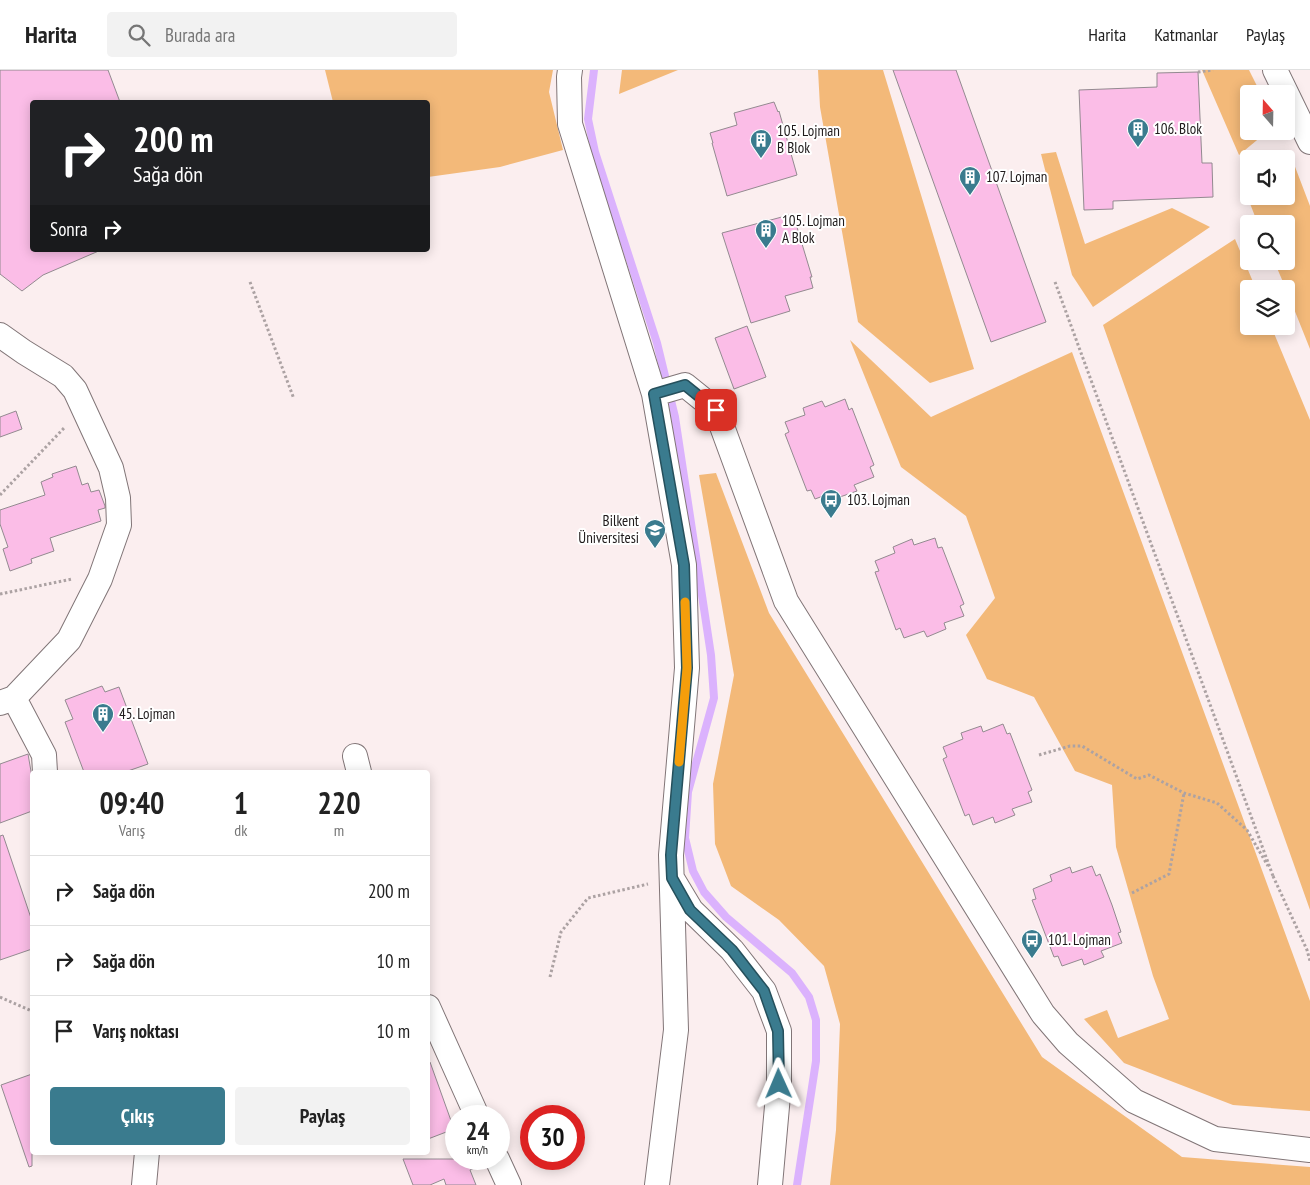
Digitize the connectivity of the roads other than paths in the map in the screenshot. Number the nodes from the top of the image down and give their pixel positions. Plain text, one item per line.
1 (570, 70) edge
2 (1275, 70) edge
3 (1310, 142) edge
4 (0, 335) edge
5 (658, 393) junction
6 (7, 701) edge
7 (46, 770) edge
8 (672, 878) junction
9 (430, 1011) edge
10 (472, 1105) edge
11 (1310, 1150) edge
12 (147, 1155) edge
13 (502, 1170) edge
14 (144, 1185) edge
15 (509, 1185) edge
16 (657, 1185) edge
17 (770, 1185) edge

1 - 5 street
2 - 3 street
4 - 6 street
5 - 8 street
5 - 11 street
6 - 7 street
8 - 16 street
8 - 17 street
9 - 10 street
12 - 14 street
13 - 15 street

